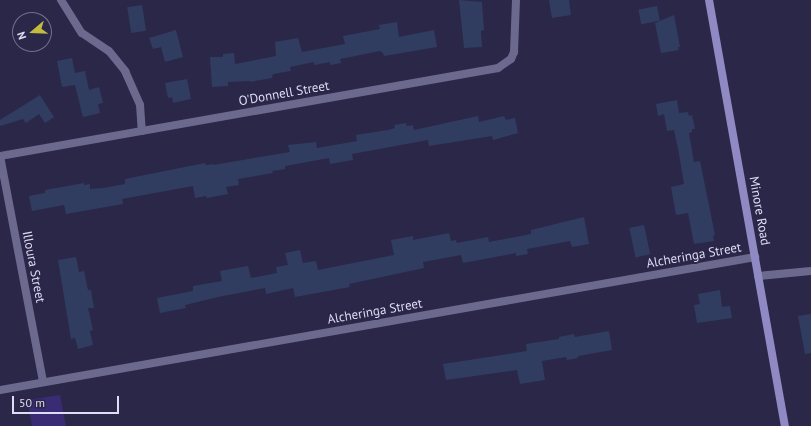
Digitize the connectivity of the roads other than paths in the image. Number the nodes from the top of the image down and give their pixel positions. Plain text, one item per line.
1 (61, 0) edge
2 (516, 0) edge
3 (709, 0) edge
4 (142, 131) junction
5 (0, 156) edge
6 (755, 257) junction
7 (811, 271) edge
8 (758, 276) junction
9 (43, 382) junction
10 (0, 390) edge
11 (785, 426) edge

1 - 4 street
2 - 4 street, O'Donnell Street
3 - 6 street, Minore Road
4 - 5 street, O'Donnell Street
5 - 9 street, Illoura Street
6 - 8 street, Minore Road
6 - 9 street, Alcheringa Street
7 - 8 street
8 - 11 street, Minore Road
9 - 10 street, Alcheringa Street

